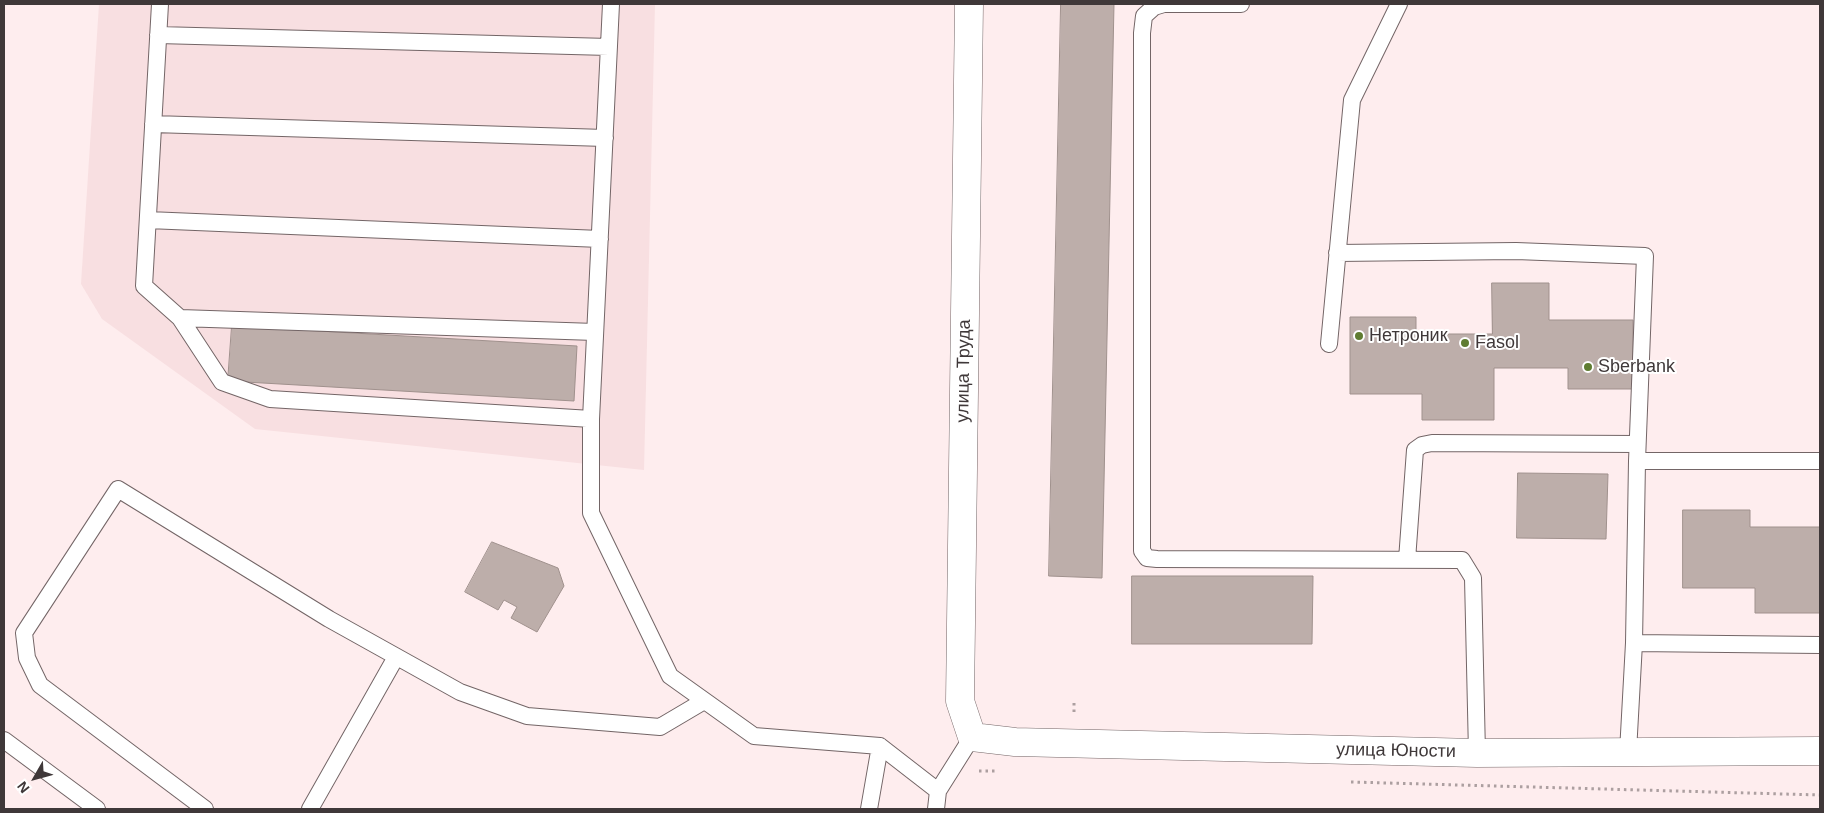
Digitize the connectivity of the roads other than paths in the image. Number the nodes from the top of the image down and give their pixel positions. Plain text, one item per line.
1 (160, 4) edge
2 (611, 4) edge
3 (969, 4) edge
4 (1240, 4) edge
5 (1399, 4) edge
6 (158, 34) junction
7 (609, 47) junction
8 (153, 124) junction
9 (605, 138) junction
10 (148, 220) junction
11 (600, 239) junction
12 (1337, 253) junction
13 (180, 318) junction
14 (595, 332) junction
15 (1329, 344) dead end
16 (591, 419) junction
17 (1637, 444) junction
18 (1636, 461) junction
19 (1820, 461) edge
20 (1407, 560) junction
21 (1634, 643) junction
22 (1820, 645) edge
23 (396, 657) junction
24 (704, 701) junction
25 (972, 737) junction
26 (4, 740) edge
27 (880, 746) junction
28 (1820, 750) edge
29 (1628, 752) junction
30 (1477, 753) junction
31 (938, 791) junction
32 (97, 809) edge
33 (205, 809) edge
34 (310, 809) edge
35 (869, 809) edge
36 (936, 809) edge

1 - 6 lane
2 - 7 lane
3 - 25 street, улица Труда
4 - 20 lane
5 - 12 lane
6 - 7 lane
6 - 8 lane
7 - 9 lane
8 - 9 lane
8 - 10 lane
9 - 11 lane
10 - 11 lane
10 - 13 lane
11 - 14 lane
12 - 15 lane
12 - 17 lane
13 - 14 lane
13 - 16 lane
14 - 16 lane
16 - 24 lane
17 - 18 lane
17 - 20 lane
18 - 19 lane
18 - 21 lane
20 - 30 lane
21 - 22 lane
21 - 29 lane
23 - 24 lane
23 - 33 lane
23 - 34 lane
24 - 27 lane
25 - 30 street, улица Юности
25 - 31 lane
26 - 32 lane
27 - 31 lane
27 - 35 lane
28 - 29 street, улица Юности
29 - 30 street, улица Юности
31 - 36 lane

